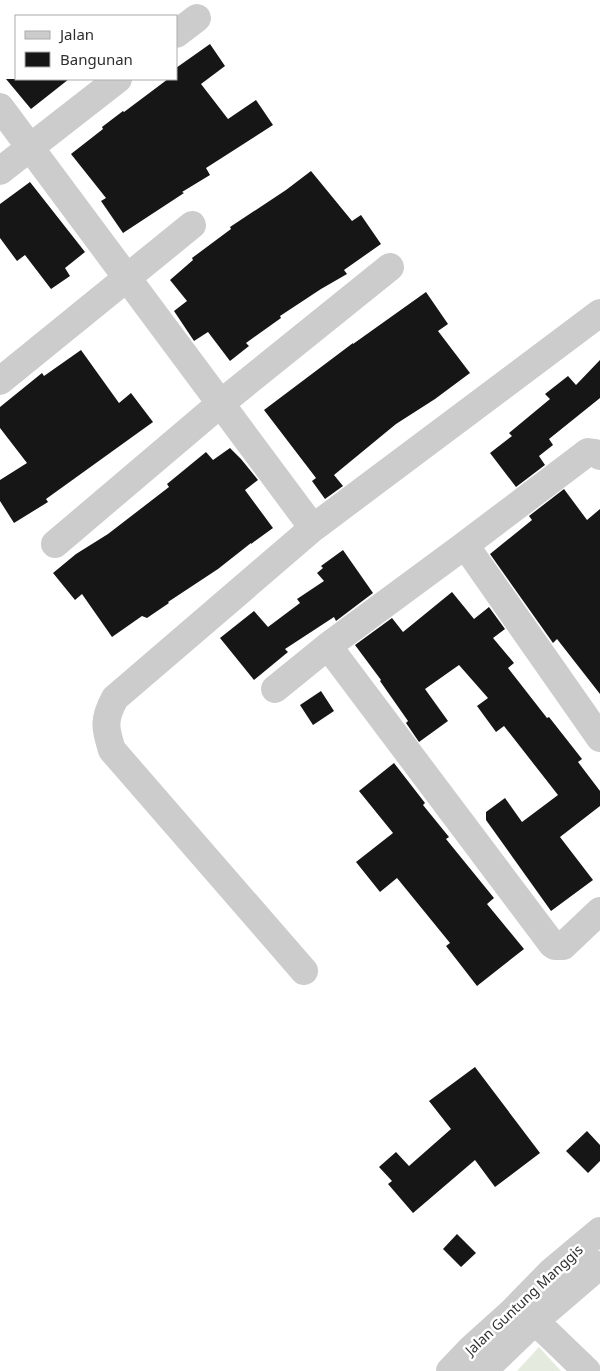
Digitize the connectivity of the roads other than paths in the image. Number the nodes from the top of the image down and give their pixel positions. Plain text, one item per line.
1 (117, 80) edge
2 (0, 107) edge
3 (29, 148) junction
4 (0, 171) edge
5 (192, 225) dead end
6 (390, 266) dead end
7 (127, 279) junction
8 (600, 313) edge
9 (0, 381) edge
10 (220, 404) junction
11 (600, 456) edge
12 (313, 528) junction
13 (55, 544) dead end
14 (465, 545) junction
15 (328, 646) junction
16 (275, 689) dead end
17 (600, 738) edge
18 (600, 911) edge
19 (304, 971) dead end
20 (600, 1231) edge
21 (600, 1264) edge
22 (535, 1321) junction
23 (450, 1371) edge
24 (483, 1371) edge
25 (587, 1371) edge

1 - 3 street
2 - 3 street
3 - 4 street
3 - 7 street
5 - 7 street
6 - 10 street
7 - 9 street
7 - 10 street
8 - 12 street
10 - 12 street
10 - 13 street
11 - 14 street
12 - 19 street
14 - 15 street
14 - 17 street
15 - 16 street
15 - 18 street
20 - 23 street, Jalan Guntung Manggis
21 - 22 street, Jalan Guntung Manggis
22 - 24 street, Jalan Guntung Manggis
22 - 25 street

